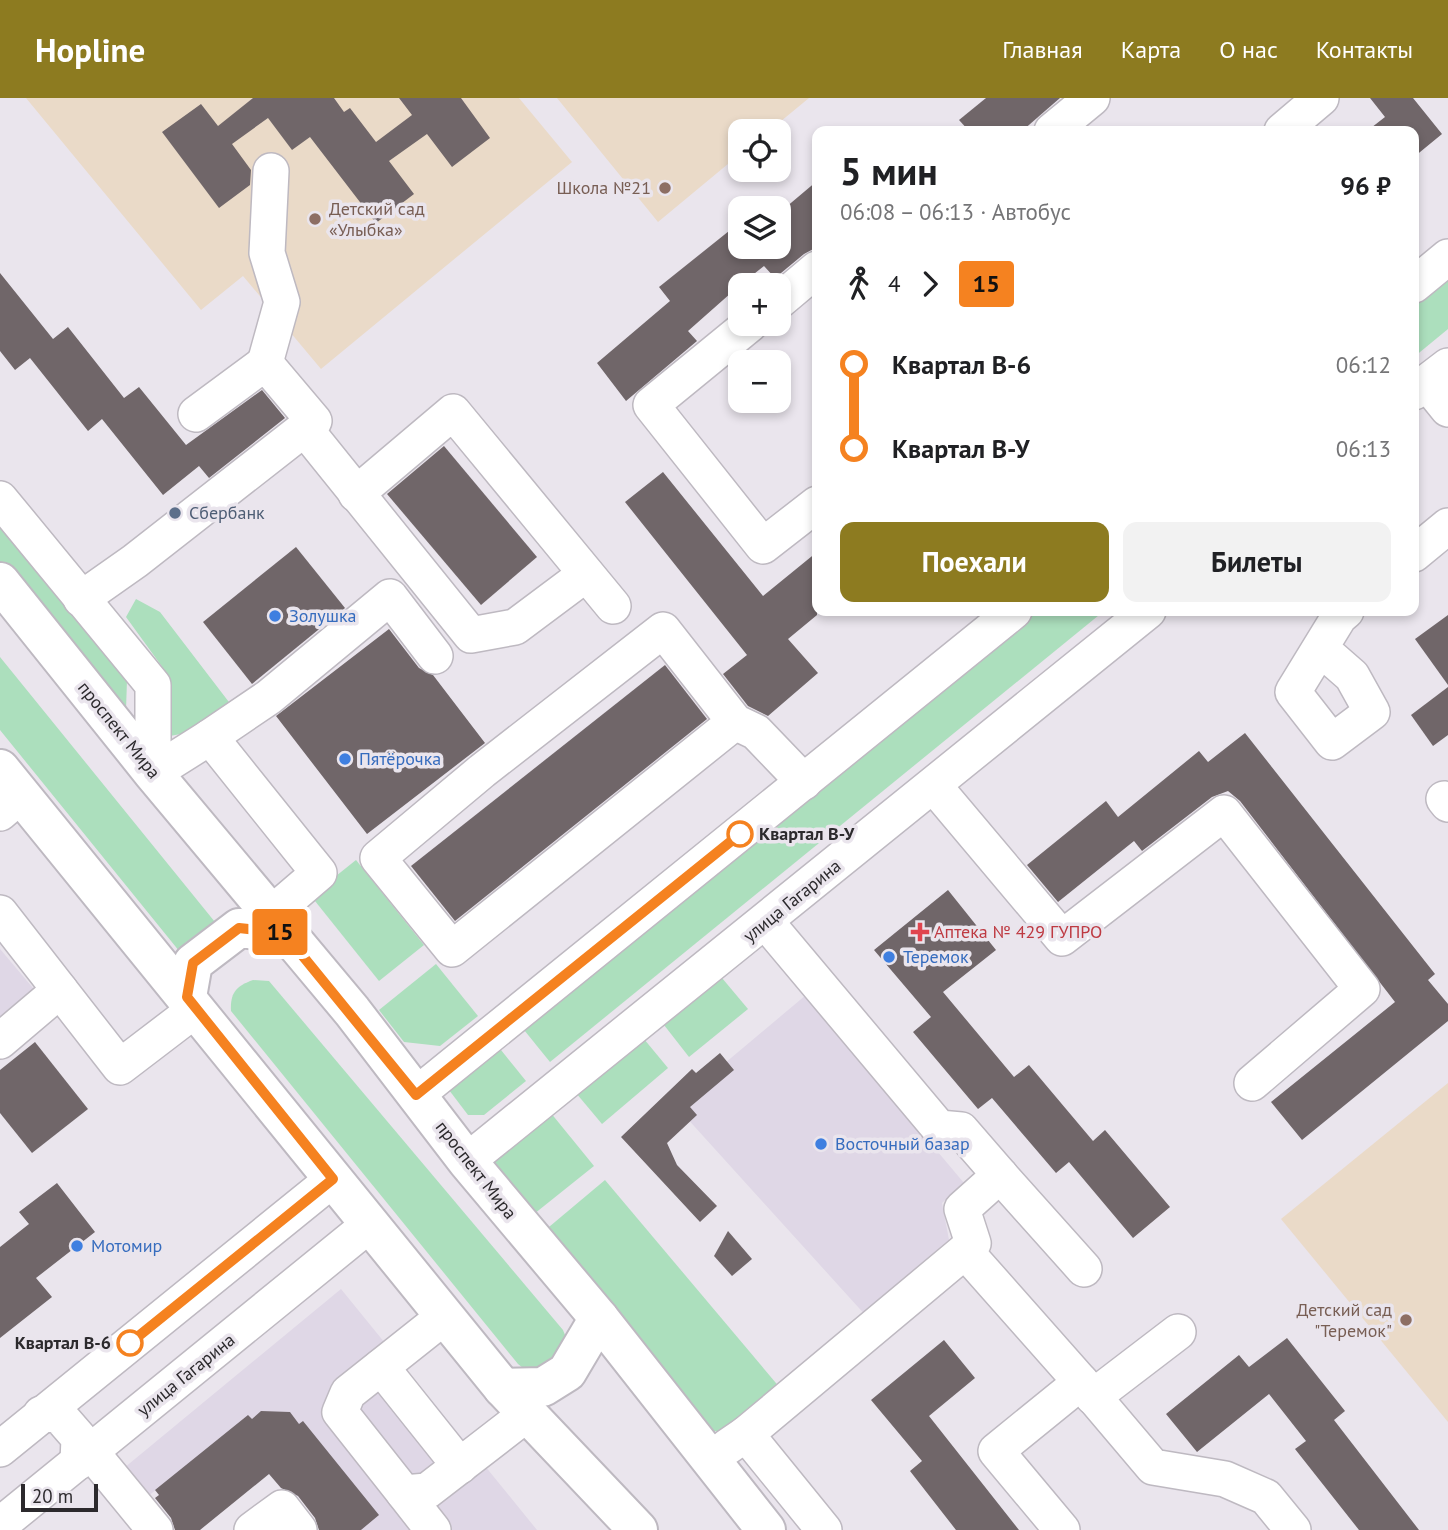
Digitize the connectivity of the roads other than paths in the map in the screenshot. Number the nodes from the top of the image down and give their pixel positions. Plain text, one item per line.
1 (1092, 98) edge
2 (1321, 98) edge
3 (1058, 126) edge
4 (1288, 126) edge
5 (271, 171) dead end
6 (1448, 257) edge
7 (812, 273) edge
8 (1419, 281) edge
9 (791, 291) edge
10 (735, 336) edge
11 (265, 363) junction
12 (196, 414) dead end
13 (305, 429) junction
14 (356, 494) junction
15 (0, 499) edge
16 (812, 508) edge
17 (1448, 526) edge
18 (1419, 550) edge
19 (586, 574) junction
20 (0, 582) edge
21 (82, 598) junction
22 (613, 606) dead end
23 (1008, 616) edge
24 (1142, 616) edge
25 (1340, 616) edge
26 (1320, 648) dead end
27 (435, 656) dead end
28 (735, 722) junction
29 (210, 737) junction
30 (153, 773) junction
31 (803, 782) junction
32 (934, 786) junction
33 (7, 792) edge
34 (0, 913) edge
35 (766, 922) junction
36 (277, 924) junction
37 (60, 990) junction
38 (191, 1003) junction
39 (0, 1041) edge
40 (1252, 1083) dead end
41 (416, 1095) junction
42 (467, 1161) junction
43 (1000, 1175) junction
44 (333, 1179) junction
45 (370, 1224) junction
46 (965, 1251) junction
47 (1084, 1269) dead end
48 (445, 1316) junction
49 (599, 1318) junction
50 (1178, 1332) dead end
51 (381, 1367) junction
52 (1087, 1389) junction
53 (516, 1401) junction
54 (41, 1414) junction
55 (746, 1434) junction
56 (0, 1448) edge
57 (84, 1457) junction
58 (708, 1459) junction
59 (460, 1466) junction
60 (404, 1493) junction
61 (0, 1525) edge
62 (155, 1530) edge
63 (252, 1530) edge
64 (299, 1530) edge
65 (433, 1530) edge
66 (638, 1530) edge
67 (766, 1530) edge
68 (824, 1530) edge
69 (1062, 1530) edge
70 (1293, 1530) edge

1 - 3 street
2 - 4 street
5 - 11 street
6 - 8 street
7 - 9 street
10 - 16 street
11 - 12 street
11 - 13 street
13 - 14 street
13 - 21 street
14 - 19 street
14 - 19 street
15 - 21 street
17 - 18 street
19 - 22 street
20 - 30 main road, проспект Мира
21 - 30 street
23 - 31 street
24 - 32 street, улица Гагарина
25 - 26 street
27 - 29 street
28 - 28 street
28 - 31 street
29 - 30 street
29 - 36 street
30 - 36 main road, проспект Мира
31 - 41 street
32 - 35 street, улица Гагарина
32 - 40 street
33 - 38 main road
34 - 37 street
35 - 42 street, улица Гагарина
35 - 43 street
36 - 38 main road
36 - 41 main road, проспект Мира
37 - 38 street
37 - 39 street
38 - 44 main road
41 - 42 main road, проспект Мира
42 - 49 main road, проспект Мира
43 - 46 street
43 - 47 street
44 - 45 main road
44 - 54 street
45 - 48 main road
45 - 57 street, улица Гагарина
46 - 52 street
46 - 55 street
48 - 51 street
48 - 53 main road
49 - 53 main road
49 - 58 main road, проспект Мира
50 - 52 street
51 - 59 street
51 - 60 street
52 - 69 street
52 - 70 street
53 - 59 street
53 - 66 main road
54 - 56 street
54 - 57 street
55 - 58 street
55 - 68 street
57 - 61 street, улица Гагарина
57 - 62 street
58 - 67 main road, проспект Мира
59 - 60 street
60 - 65 street
63 - 64 street

